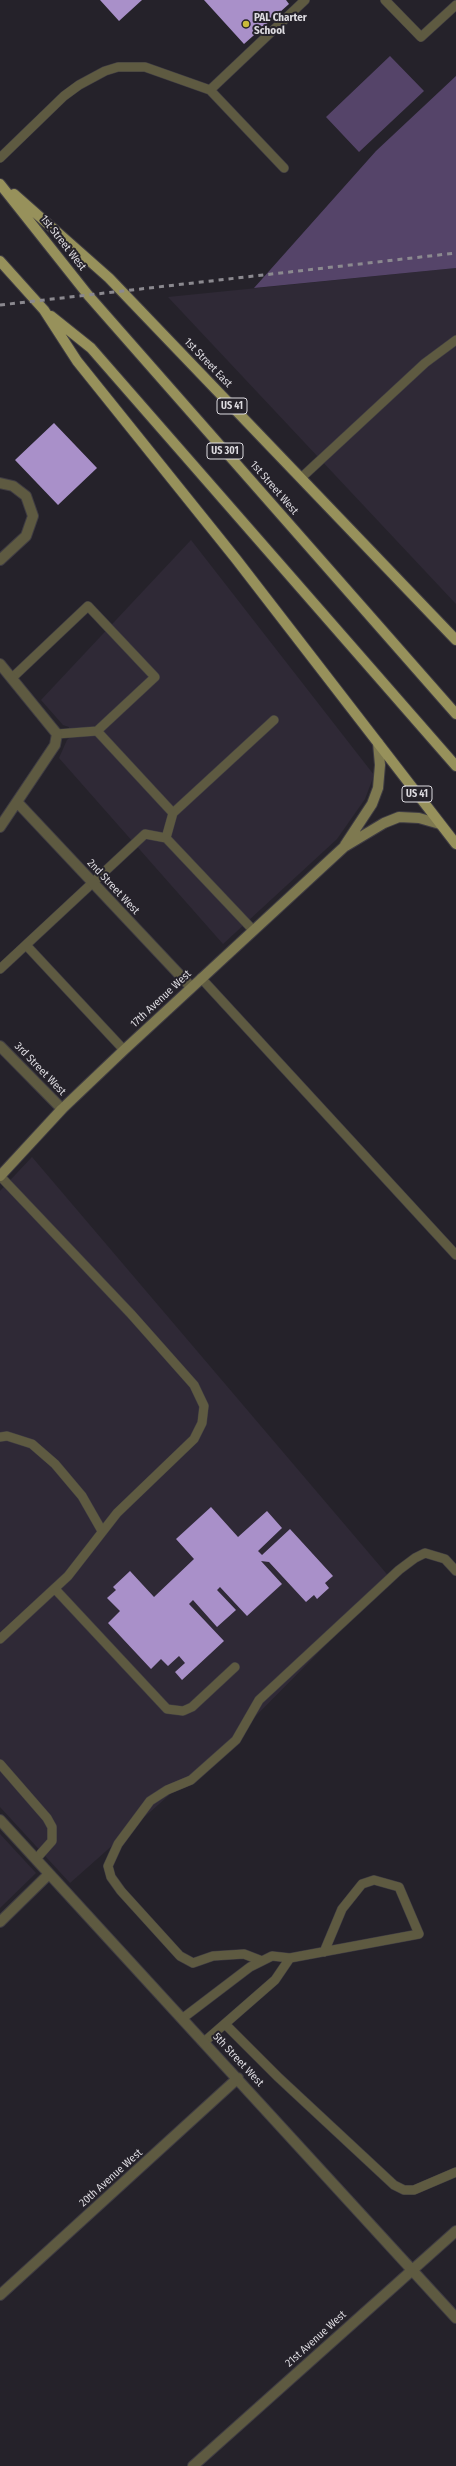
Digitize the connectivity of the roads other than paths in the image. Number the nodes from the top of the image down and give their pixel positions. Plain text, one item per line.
1 (305, 0) edge
2 (385, 0) edge
3 (456, 4) edge
4 (210, 90) junction
5 (0, 158) edge
6 (284, 168) dead end
7 (0, 182) edge
8 (0, 261) edge
9 (44, 310) junction
10 (456, 340) edge
11 (301, 478) junction
12 (0, 483) edge
13 (0, 560) edge
14 (456, 640) edge
15 (0, 664) edge
16 (12, 678) junction
17 (456, 714) edge
18 (274, 720) dead end
19 (96, 731) junction
20 (58, 734) junction
21 (378, 743) junction
22 (456, 766) edge
23 (18, 803) junction
24 (173, 813) junction
25 (440, 824) junction
26 (0, 827) edge
27 (166, 838) junction
28 (456, 844) edge
29 (344, 847) junction
30 (93, 882) junction
31 (253, 930) junction
32 (26, 945) junction
33 (0, 969) edge
34 (201, 978) junction
35 (191, 987) junction
36 (0, 1046) edge
37 (124, 1050) junction
38 (62, 1110) junction
39 (0, 1176) edge
40 (456, 1255) edge
41 (0, 1437) edge
42 (102, 1531) junction
43 (456, 1571) edge
44 (55, 1588) junction
45 (0, 1639) edge
46 (235, 1667) dead end
47 (0, 1764) edge
48 (0, 1820) edge
49 (36, 1859) junction
50 (49, 1874) junction
51 (0, 1922) edge
52 (324, 1952) junction
53 (290, 1958) junction
54 (262, 1961) junction
55 (183, 2018) junction
56 (225, 2024) junction
57 (204, 2042) junction
58 (238, 2078) junction
59 (456, 2172) edge
60 (456, 2231) edge
61 (412, 2269) junction
62 (0, 2295) edge
63 (456, 2318) edge
64 (193, 2466) edge

1 - 4 lane
2 - 3 lane
4 - 5 lane
4 - 6 lane
7 - 11 main road, 1st Street East / US 41
7 - 17 main road, 1st Street West / US 301
8 - 9 main road, US 41
9 - 21 main road, US 41
9 - 22 main road, US 301
10 - 11 lane
11 - 14 main road, 1st Street East / US 41
12 - 13 street
15 - 16 street
16 - 19 lane
16 - 20 street
18 - 24 lane
19 - 20 lane
19 - 24 lane
20 - 23 street
21 - 25 main road, US 41
21 - 29 street, 17th Avenue West
23 - 26 street
23 - 30 street, 2nd Street West
24 - 27 lane
25 - 28 main road, US 41
25 - 29 street, 17th Avenue West
27 - 30 lane
27 - 31 lane
29 - 31 street, 17th Avenue West
30 - 32 lane
30 - 35 street, 2nd Street West
31 - 34 street, 17th Avenue West
32 - 33 lane
32 - 37 lane
34 - 35 street, 17th Avenue West
34 - 40 lane
35 - 37 street, 17th Avenue West
36 - 38 street, 3rd Street West
37 - 38 street, 17th Avenue West
38 - 39 street, 17th Avenue West
39 - 42 lane
41 - 42 lane
42 - 44 lane
43 - 54 lane
44 - 45 lane
44 - 46 lane
47 - 49 lane
48 - 49 street, 5th Street West
49 - 50 street, 5th Street West
50 - 51 street
50 - 55 street, 5th Street West
52 - 52 lane
52 - 53 lane
53 - 54 lane
53 - 56 lane
54 - 55 lane
55 - 57 street, 5th Street West
56 - 57 lane
56 - 59 lane
57 - 58 street, 5th Street West
58 - 61 street, 5th Street West
58 - 62 street, 20th Avenue West
60 - 61 street, 21st Avenue West
61 - 63 street, 5th Street West
61 - 64 street, 21st Avenue West

